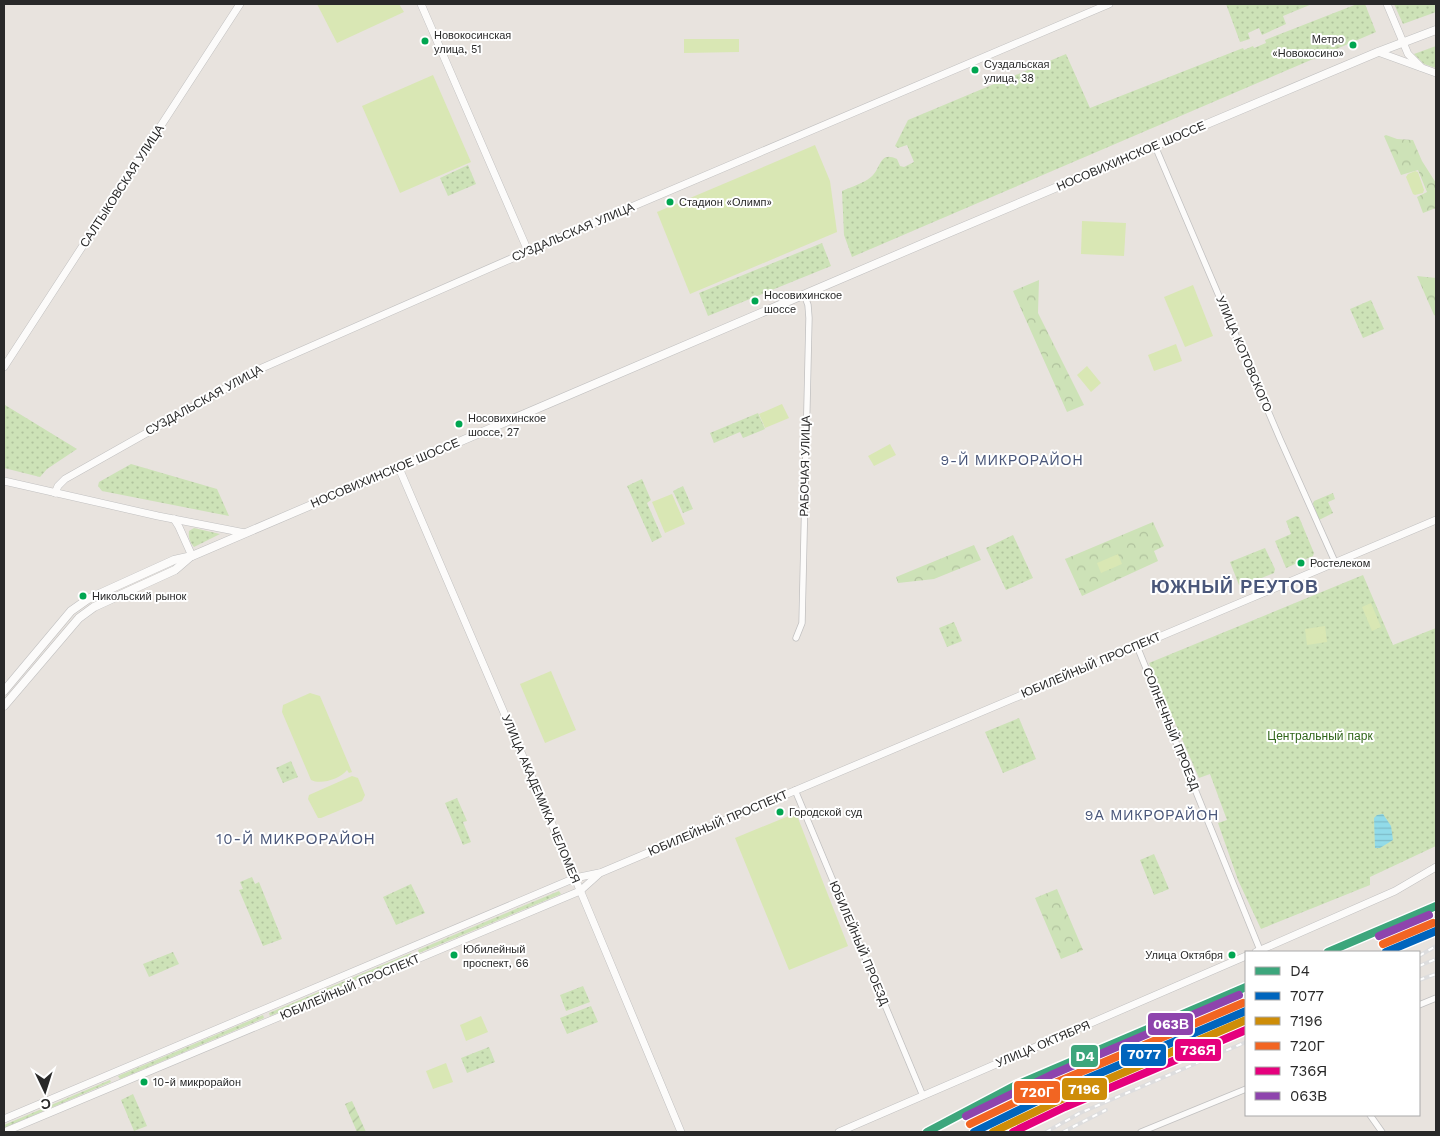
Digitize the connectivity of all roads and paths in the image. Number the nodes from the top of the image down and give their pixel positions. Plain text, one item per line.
1 (240, 4) edge
2 (421, 4) edge
3 (1109, 4) edge
4 (1387, 4) edge
5 (1436, 30) edge
6 (1403, 42) junction
7 (1378, 52) junction
8 (1421, 67) junction
9 (1436, 73) edge
10 (1155, 146) junction
11 (528, 251) junction
12 (804, 294) junction
13 (4, 367) edge
14 (399, 468) junction
15 (4, 481) edge
16 (56, 493) junction
17 (174, 519) junction
18 (1436, 520) edge
19 (196, 523) junction
20 (245, 533) junction
21 (183, 535) junction
22 (192, 556) junction
23 (1336, 562) junction
24 (796, 638) dead end
25 (1137, 646) junction
26 (4, 691) edge
27 (4, 706) edge
28 (795, 790) junction
29 (1436, 867) edge
30 (600, 873) junction
31 (574, 878) junction
32 (580, 891) junction
33 (1258, 951) edge
34 (1245, 956) edge
35 (1436, 998) edge
36 (1420, 1005) edge
37 (1245, 1089) edge
38 (923, 1096) junction
39 (1371, 1116) edge
40 (4, 1119) edge
41 (4, 1132) edge
42 (681, 1132) edge
43 (840, 1132) edge
44 (1141, 1132) edge
45 (1382, 1132) edge

1 - 13 street, САЛТЫКОВСКАЯ УЛИЦА
2 - 11 street
3 - 11 street, СУЗДАЛЬСКАЯ УЛИЦА
4 - 6 street
5 - 6 main road, НОСОВИХИНСКОЕ ШОССЕ
6 - 7 main road, НОСОВИХИНСКОЕ ШОССЕ
6 - 8 street
7 - 8 street
7 - 10 main road, НОСОВИХИНСКОЕ ШОССЕ
8 - 9 street
10 - 12 main road, НОСОВИХИНСКОЕ ШОССЕ
10 - 23 street, УЛИЦА КОТОВСКОГО
11 - 16 street, СУЗДАЛЬСКАЯ УЛИЦА
12 - 14 main road, НОСОВИХИНСКОЕ ШОССЕ
12 - 24 street, РАБОЧАЯ УЛИЦА
14 - 20 main road, НОСОВИХИНСКОЕ ШОССЕ
14 - 31 street, УЛИЦА АКАДЕМИКА ЧЕЛОМЕЯ
15 - 16 street
16 - 17 street
17 - 19 street
17 - 21 street
18 - 23 street, ЮБИЛЕЙНЫЙ ПРОСПЕКТ
19 - 20 street
19 - 21 street
20 - 22 main road, НОСОВИХИНСКОЕ ШОССЕ
21 - 22 street
22 - 26 main road, НОСОВИХИНСКОЕ ШОССЕ
22 - 27 main road, НОСОВИХИНСКОЕ ШОССЕ
23 - 25 street, ЮБИЛЕЙНЫЙ ПРОСПЕКТ
25 - 28 street, ЮБИЛЕЙНЫЙ ПРОСПЕКТ
25 - 33 street, СОЛНЕЧНЫЙ ПРОЕЗД
28 - 30 street, ЮБИЛЕЙНЫЙ ПРОСПЕКТ
28 - 38 street, ЮБИЛЕЙНЫЙ ПРОЕЗД
29 - 33 street
30 - 31 street, ЮБИЛЕЙНЫЙ ПРОСПЕКТ
30 - 32 street, ЮБИЛЕЙНЫЙ ПРОСПЕКТ
31 - 32 street, УЛИЦА АКАДЕМИКА ЧЕЛОМЕЯ
31 - 40 street, ЮБИЛЕЙНЫЙ ПРОСПЕКТ
32 - 41 street, ЮБИЛЕЙНЫЙ ПРОСПЕКТ
32 - 42 street, УЛИЦА АКАДЕМИКА ЧЕЛОМЕЯ
34 - 38 street, УЛИЦА ОКТЯБРЯ
35 - 36 street
37 - 44 street
38 - 43 street, УЛИЦА ОКТЯБРЯ
39 - 45 street

